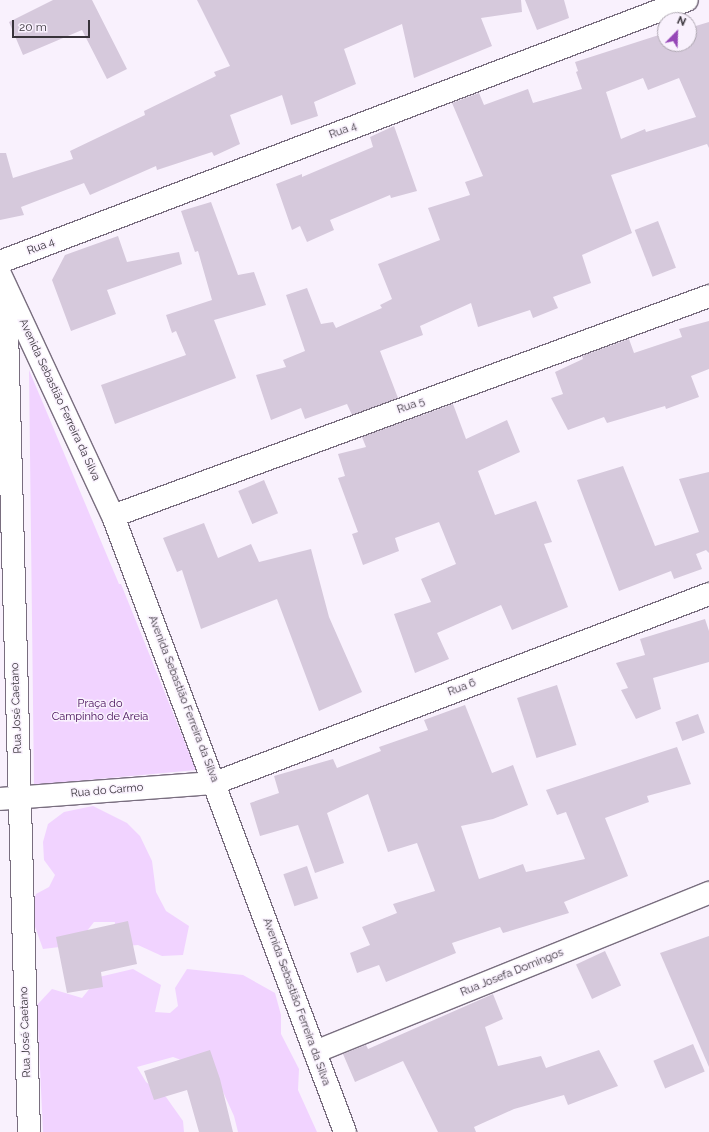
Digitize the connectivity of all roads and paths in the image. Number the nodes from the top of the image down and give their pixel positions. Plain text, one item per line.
1 (687, 0) edge
2 (0, 262) edge
3 (3, 280) edge
4 (709, 296) edge
5 (113, 516) junction
6 (709, 594) edge
7 (215, 783) junction
8 (10, 799) edge
9 (709, 893) edge
10 (315, 1052) junction
11 (29, 1132) edge
12 (345, 1132) edge

1 - 2 street, Rua 4
3 - 5 street, Avenida Sebastião Ferreira da Silva
3 - 8 street, Rua José Caetano
4 - 5 street, Rua 5
5 - 7 street, Avenida Sebastião Ferreira da Silva
6 - 7 street, Rua 6
7 - 8 street, Rua do Carmo
7 - 10 street, Avenida Sebastião Ferreira da Silva
8 - 11 street, Rua José Caetano
9 - 10 street, Rua Josefa Domingos
10 - 12 street, Avenida Sebastião Ferreira da Silva

